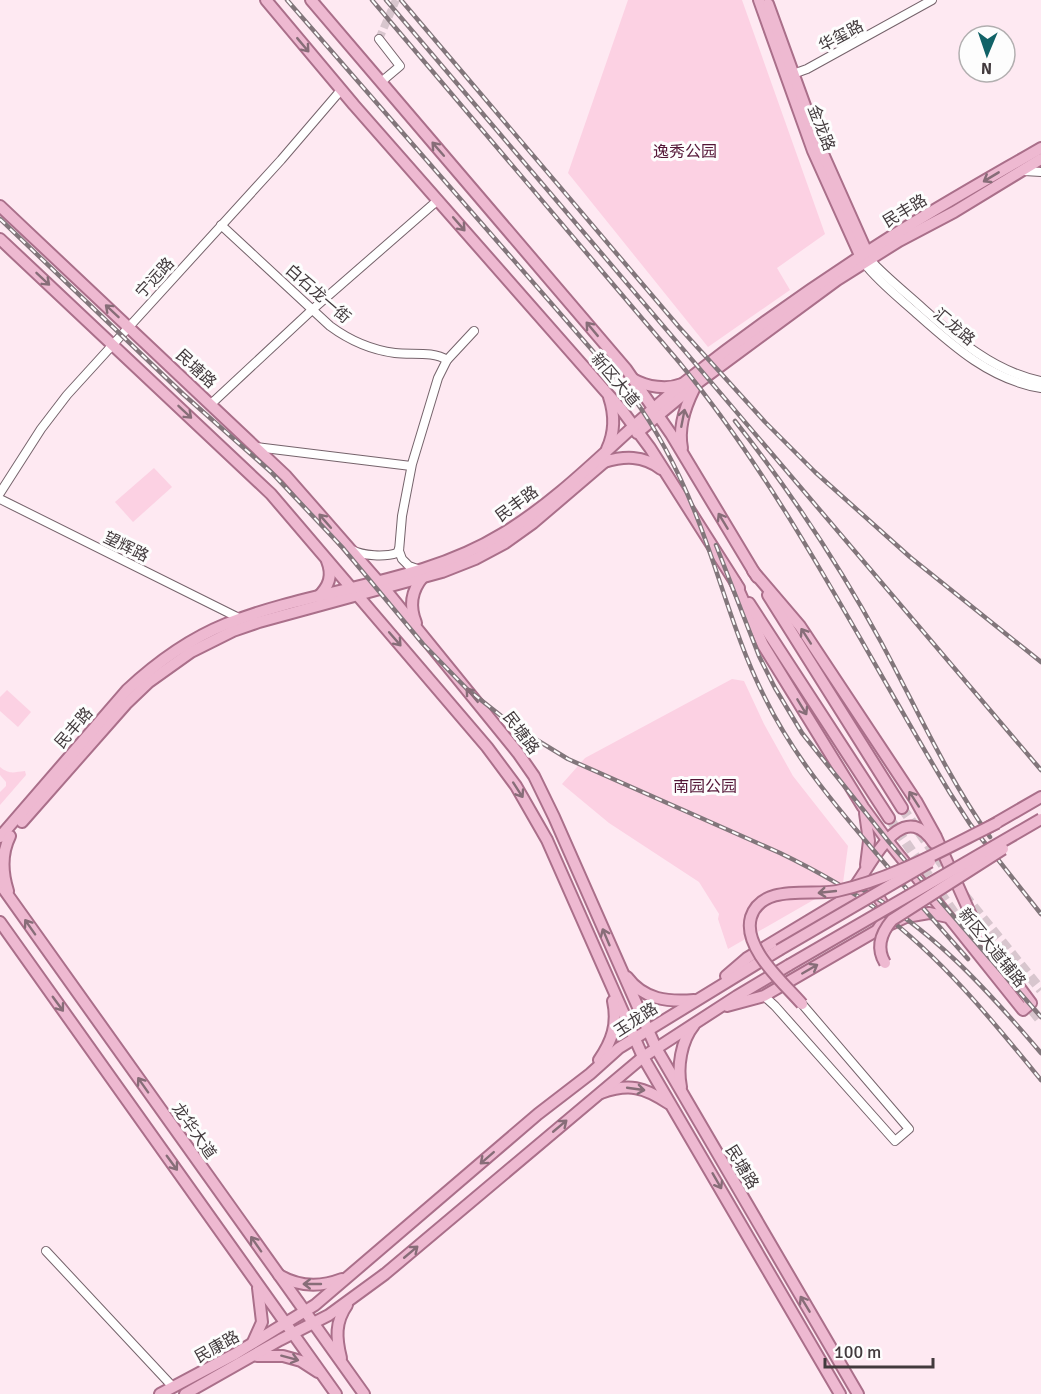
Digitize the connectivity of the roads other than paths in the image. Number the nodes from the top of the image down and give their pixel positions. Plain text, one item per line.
1 (266, 0) edge
2 (310, 0) edge
3 (759, 0) edge
4 (767, 0) edge
5 (932, 0) edge
6 (379, 39) dead end
7 (793, 74) junction
8 (381, 82) junction
9 (341, 90) junction
10 (1041, 148) edge
11 (1041, 159) edge
12 (1022, 171) junction
13 (1041, 172) edge
14 (438, 200) junction
15 (0, 206) edge
16 (221, 225) junction
17 (0, 239) edge
18 (865, 258) junction
19 (313, 309) junction
20 (128, 326) junction
21 (474, 331) dead end
22 (112, 344) junction
23 (447, 360) junction
24 (632, 378) junction
25 (1041, 381) edge
26 (691, 383) junction
27 (1041, 388) edge
28 (607, 391) junction
29 (211, 404) junction
30 (656, 412) junction
31 (636, 429) junction
32 (256, 447) junction
33 (684, 454) junction
34 (605, 457) junction
35 (411, 466) junction
36 (666, 473) junction
37 (0, 493) edge
38 (0, 499) edge
39 (399, 547) junction
40 (350, 550) junction
41 (322, 553) junction
42 (753, 571) junction
43 (422, 574) junction
44 (735, 582) junction
45 (381, 584) junction
46 (354, 592) junction
47 (318, 597) junction
48 (241, 619) junction
49 (419, 632) junction
50 (1041, 797) edge
51 (863, 807) junction
52 (902, 808) tunnel mouth
53 (16, 818) junction
54 (889, 818) tunnel mouth
55 (1041, 819) edge
56 (997, 823) junction
57 (1041, 824) edge
58 (0, 826) edge
59 (5, 836) edge
60 (887, 840) junction
61 (0, 847) edge
62 (948, 863) junction
63 (863, 875) junction
64 (0, 884) edge
65 (848, 896) junction
66 (11, 900) junction
67 (948, 917) junction
68 (0, 922) edge
69 (876, 931) junction
70 (617, 963) junction
71 (885, 963) dead end
72 (607, 978) junction
73 (711, 991) junction
74 (764, 996) junction
75 (697, 999) junction
76 (802, 1005) joint
77 (718, 1009) junction
78 (678, 1010) junction
79 (692, 1026) junction
80 (647, 1029) junction
81 (634, 1038) junction
82 (656, 1048) junction
83 (643, 1057) junction
84 (603, 1062) junction
85 (590, 1074) junction
86 (615, 1079) junction
87 (596, 1095) junction
88 (684, 1099) junction
89 (672, 1106) junction
90 (699, 1124) junction
91 (688, 1130) junction
92 (46, 1251) dead end
93 (371, 1258) junction
94 (278, 1274) junction
95 (384, 1274) junction
96 (348, 1277) junction
97 (257, 1282) junction
98 (351, 1300) junction
99 (305, 1312) junction
100 (286, 1324) junction
101 (313, 1324) junction
102 (293, 1334) junction
103 (250, 1351) junction
104 (344, 1367) junction
105 (324, 1377) junction
106 (173, 1387) junction
107 (160, 1394) edge
108 (185, 1394) edge
109 (336, 1394) edge
110 (364, 1394) edge
111 (840, 1394) edge
112 (858, 1394) edge

1 -> 9 main road, 新区大道
2 - 8 main road, 新区大道
3 - 18 main road, 金龙路
4 - 7 main road, 金龙路
5 - 7 street, 华玺路
6 - 8 street
7 - 18 main road, 金龙路
24 -> 8 main road, 新区大道
9 - 14 main road, 新区大道
9 - 16 street, 宁远路
10 -> 18 main road, 民丰路
11 - 12 main road, 民丰路
12 - 13 street
12 - 18 main road, 民丰路
14 - 19 street
14 -> 28 main road, 新区大道
20 -> 15 main road, 民塘路
16 - 19 street, 白石龙一街
16 - 20 street, 宁远路
17 -> 22 main road, 民塘路
18 - 25 street, 汇龙路
18 - 26 main road, 民丰路
18 - 27 street, 汇龙路
19 - 23 street, 白石龙一街
19 - 29 street
20 - 22 street, 宁远路
20 - 29 main road, 民塘路
21 - 23 street
22 - 37 street, 宁远路
22 -> 41 main road, 民塘路
23 - 35 street
24 - 26 main road
24 - 30 main road, 新区大道
26 - 30 main road, 民丰路
33 -> 26 main road
28 - 31 main road, 新区大道
28 - 34 main road
29 - 32 main road, 民塘路
30 - 31 main road, 民丰路
30 - 33 main road, 新区大道
31 - 34 main road, 民丰路
31 - 36 main road, 新区大道
32 - 35 street
40 -> 32 main road, 民塘路
42 -> 33 main road, 新区大道
34 - 36 main road
34 - 43 main road, 民丰路
35 - 39 street
36 - 44 main road, 新区大道
38 - 48 street, 望辉路
39 - 40 street
39 - 43 street
40 - 45 main road, 民塘路
41 - 46 main road, 民塘路
41 - 47 main road
42 - 52 main road, 新区大道
62 -> 42 main road, 新区大道辅路
43 - 45 main road, 民丰路
43 - 49 main road
44 -> 51 main road, 新区大道辅路
44 - 54 main road, 新区大道
45 - 46 main road, 民丰路
45 - 49 main road, 民塘路
46 - 47 main road, 民丰路
46 - 59 main road, 民丰路
46 -> 72 main road, 民塘路
47 - 48 main road, 民丰路
48 - 53 main road, 民丰路
70 -> 49 main road, 民塘路
50 - 56 main road, 玉龙路
51 - 60 main road, 新区大道辅路
51 - 63 main road
53 - 58 main road
53 - 59 main road, 民丰路
55 - 77 main road, bridge
56 - 73 main road, 玉龙路, bridge
56 -> 76 main road, bridge
57 - 71 main road, bridge
59 - 61 main road, 民丰路
59 - 66 main road
60 - 62 main road
60 - 63 main road
60 - 67 main road, 新区大道辅路
62 - 67 main road, 新区大道辅路
63 - 65 main road
64 - 66 main road, 龙华大道
65 - 69 main road
65 - 73 main road
94 -> 66 main road, 龙华大道
67 - 69 main road
68 -> 97 main road
74 -> 69 main road
70 - 75 main road
70 - 80 main road, 民塘路
72 - 81 main road, 民塘路
72 - 85 main road
73 - 75 main road, 玉龙路
74 - 76 street
74 - 77 main road
75 - 78 main road, 玉龙路
77 - 79 main road
78 - 79 main road
78 - 80 main road, 玉龙路
79 - 82 main road
79 - 88 main road
80 - 81 main road, 玉龙路
80 - 82 main road, 民塘路
81 - 83 main road, 民塘路
81 - 84 main road, 玉龙路
82 - 83 main road
82 - 88 main road, 民塘路
83 - 86 main road
83 - 89 main road, 民塘路
84 - 85 main road, 玉龙路
84 - 86 main road
85 -> 93 main road, 玉龙路
86 - 87 main road
87 -> 89 main road
95 -> 87 main road
88 - 90 main road, 民塘路
89 - 91 main road, 民塘路
90 - 91 street
112 -> 90 main road, 民塘路
91 -> 111 main road, 民塘路
92 - 106 street
93 - 95 main road
93 - 96 main road, 玉龙路
96 -> 94 main road
94 - 99 main road, 龙华大道
95 - 98 main road
96 - 99 main road, 玉龙路
97 - 100 main road
97 - 103 main road
98 - 101 main road
98 - 104 main road
99 - 100 main road, 玉龙路
99 - 101 main road, 龙华大道
100 - 102 main road
100 - 103 main road, 民康路
101 - 102 main road
101 - 104 main road, 龙华大道
102 - 103 main road, 民康路
102 - 105 main road
103 -> 105 main road
103 - 106 main road, 民康路
103 - 108 main road, 民康路
104 - 110 main road, 龙华大道
105 - 109 main road
106 - 107 main road, 民康路

